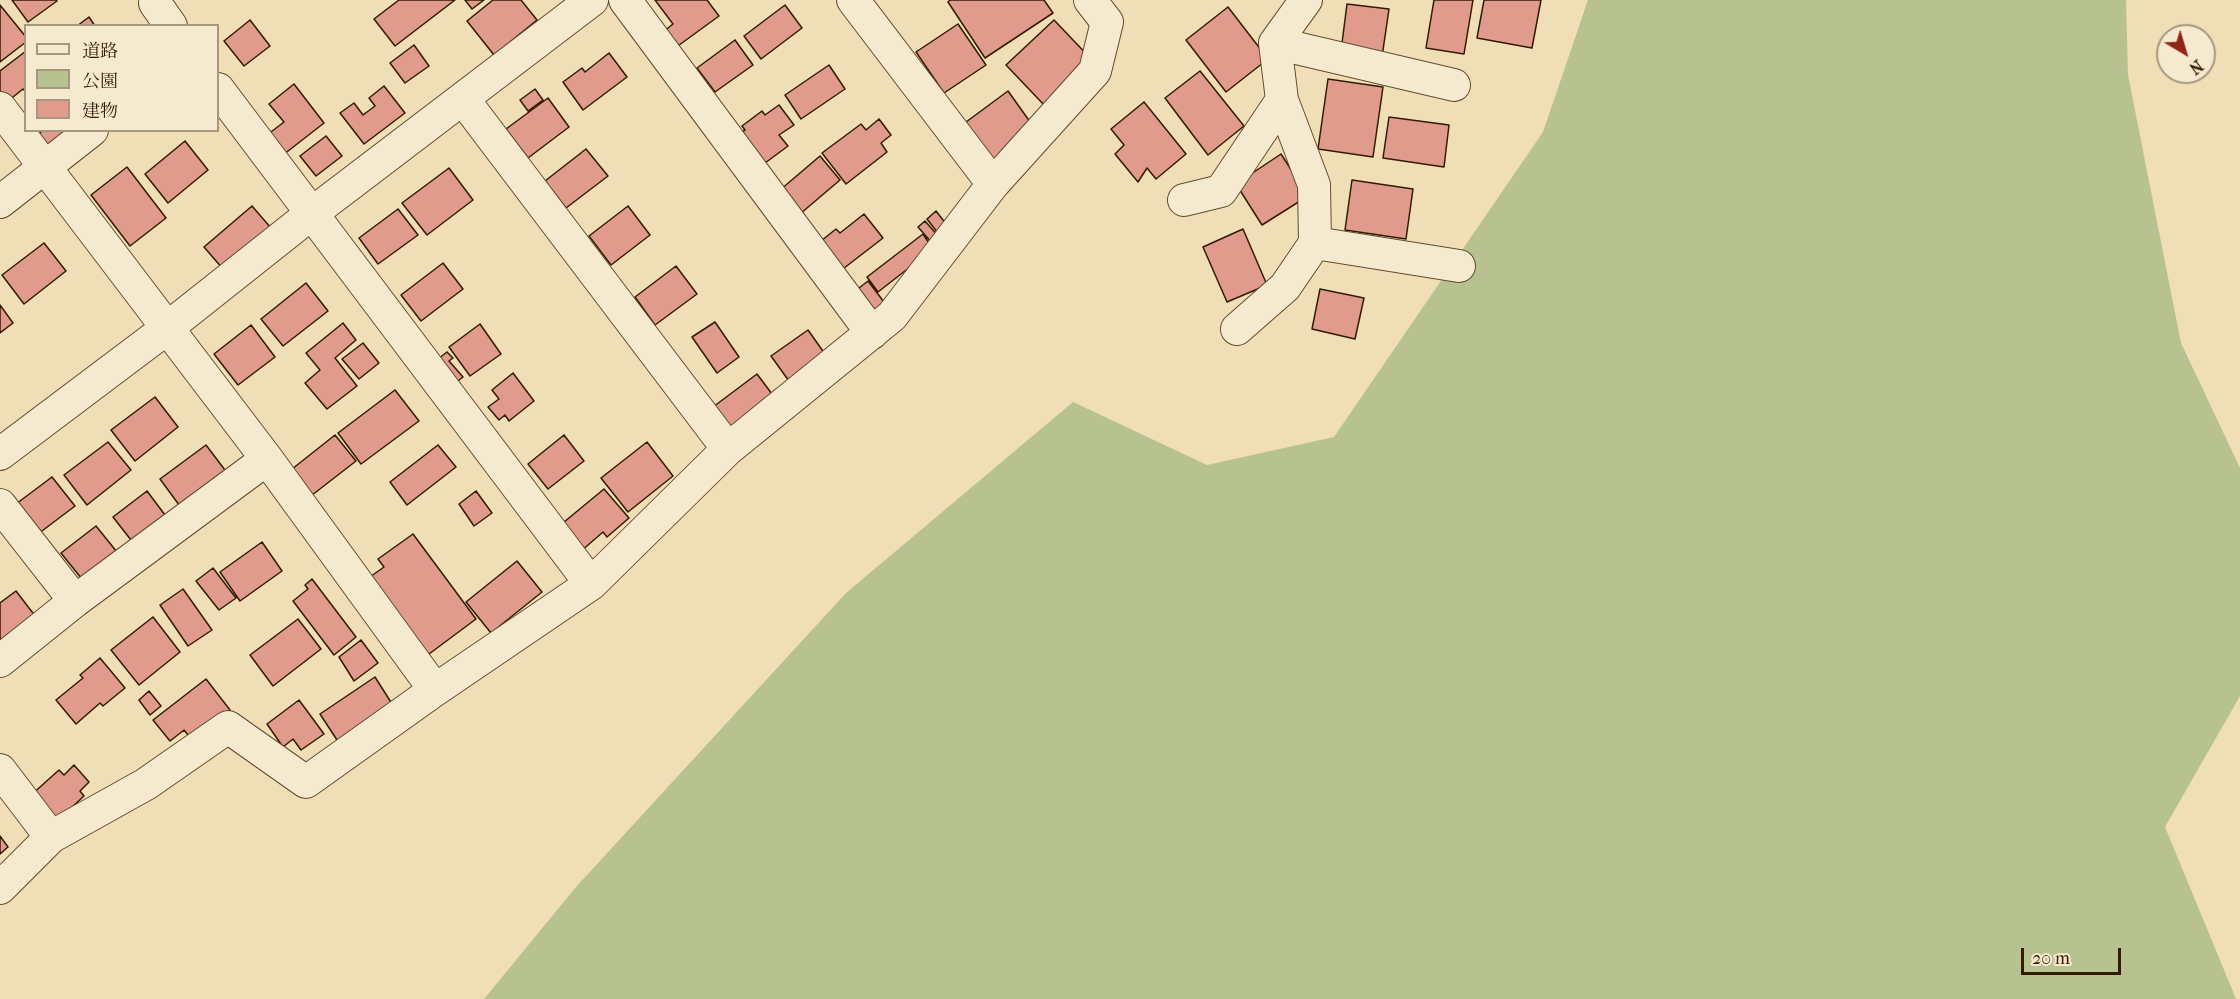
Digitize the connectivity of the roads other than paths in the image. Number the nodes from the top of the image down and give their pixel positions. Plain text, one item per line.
1 (592, 0) edge
2 (625, 0) edge
3 (853, 0) edge
4 (1090, 0) edge
5 (1306, 0) edge
6 (1275, 43) junction
7 (1454, 84) dead end
8 (219, 90) edge
9 (463, 99) junction
10 (1282, 100) junction
11 (0, 108) edge
12 (89, 132) edge
13 (45, 166) junction
14 (993, 184) junction
15 (1184, 200) dead end
16 (0, 202) edge
17 (311, 214) junction
18 (1315, 243) junction
19 (1459, 266) dead end
20 (166, 329) junction
21 (1237, 329) dead end
22 (872, 333) junction
23 (728, 449) junction
24 (0, 454) edge
25 (267, 459) junction
26 (0, 505) edge
27 (591, 584) junction
28 (75, 601) junction
29 (0, 661) edge
30 (435, 690) junction
31 (0, 770) edge
32 (51, 837) junction
33 (0, 888) edge

1 - 9 street
2 - 22 street
3 - 14 street
4 - 14 street
5 - 6 street
6 - 7 street
6 - 10 street
8 - 17 street
9 - 17 street
9 - 23 street
10 - 15 street
10 - 18 street
11 - 13 street
12 - 13 street
13 - 16 street
13 - 20 street
14 - 22 street
17 - 20 street
17 - 27 street
18 - 19 street
18 - 21 street
20 - 24 street
20 - 25 street
22 - 23 street
23 - 27 street
25 - 28 street
25 - 30 street
26 - 28 street
27 - 30 street
28 - 29 street
30 - 32 street
31 - 32 street
32 - 33 street

